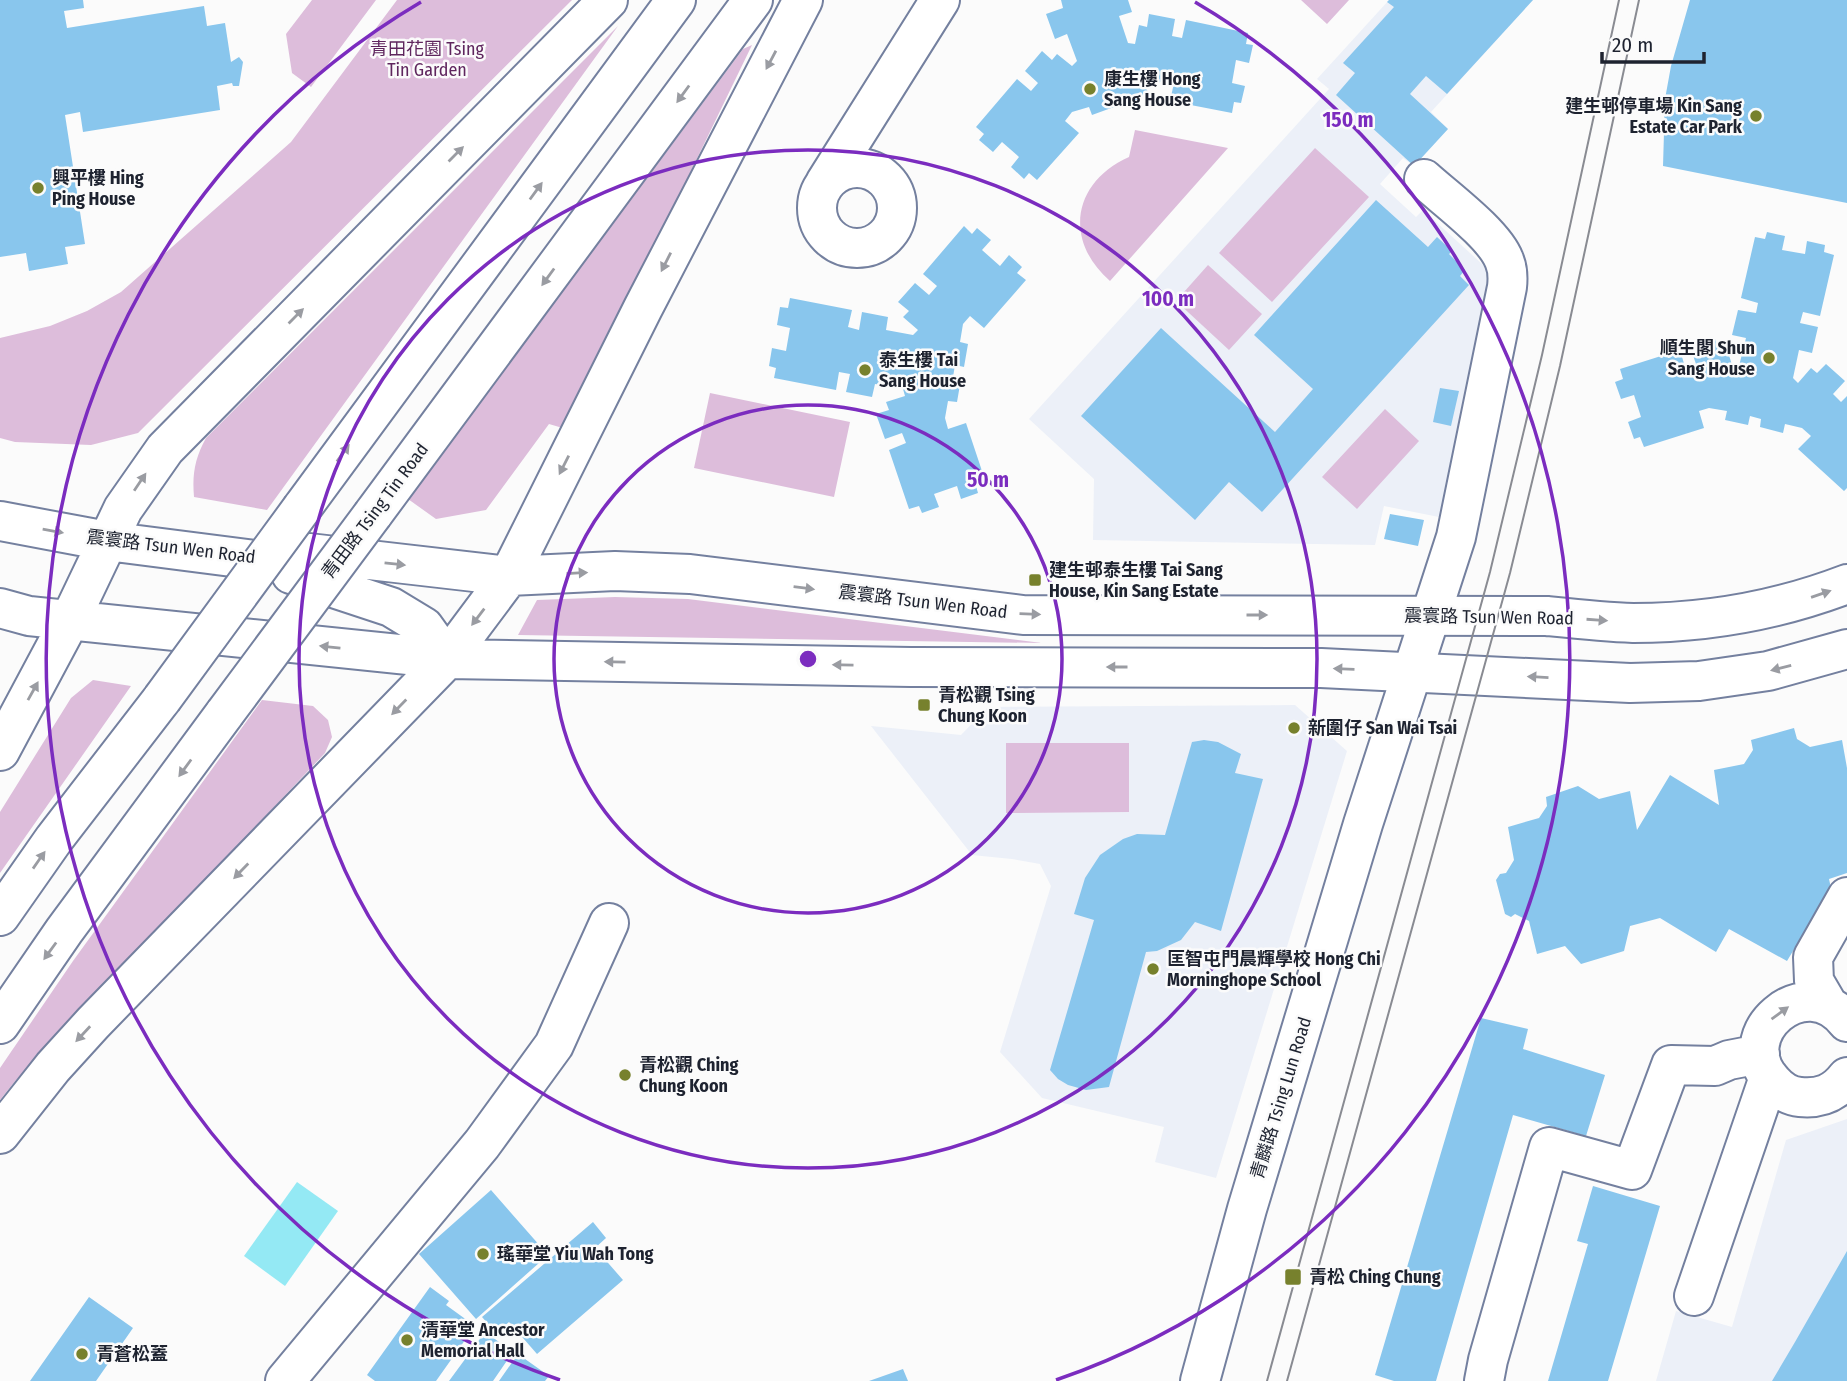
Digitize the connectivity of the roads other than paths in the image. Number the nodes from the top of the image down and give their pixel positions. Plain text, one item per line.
1 (608, 0) edge
2 (676, 0) edge
3 (753, 0) edge
4 (803, 0) edge
5 (940, 0) edge
6 (881, 93) junction
7 (1423, 178) dead end
8 (825, 183) junction
9 (889, 183) junction
10 (0, 521) edge
11 (107, 541) junction
12 (255, 560) junction
13 (509, 576) junction
14 (1847, 584) edge
15 (0, 608) edge
16 (1431, 616) junction
17 (70, 620) junction
18 (1847, 649) edge
19 (447, 659) junction
20 (1412, 672) junction
21 (0, 751) edge
22 (1847, 897) edge
23 (0, 916) edge
24 (609, 923) dead end
25 (1837, 1014) edge
26 (0, 1024) edge
27 (1764, 1066) junction
28 (1847, 1077) edge
29 (0, 1134) edge
30 (1693, 1296) dead end
31 (285, 1381) edge
32 (1199, 1381) edge
33 (1484, 1381) edge

11 -> 1 main road
23 -> 2 main road, bridge
3 -> 26 main road, 青田路 Tsing Tin Road, bridge
4 -> 13 main road
5 - 6 main road
6 - 8 main road
6 - 9 main road
7 - 16 main road, 青麟路 Tsing Lun Road
8 - 9 main road
8 - 9 main road
10 -> 11 main road, 震寰路 Tsun Wen Road
11 - 12 main road, 震寰路 Tsun Wen Road
11 - 17 main road
12 -> 13 main road, 震寰路 Tsun Wen Road
12 - 19 main road
13 -> 16 main road, 震寰路 Tsun Wen Road
13 -> 19 main road
16 -> 14 main road, 震寰路 Tsun Wen Road
15 - 17 main road
16 - 20 main road, 青麟路 Tsing Lun Road
19 -> 17 main road
21 -> 17 main road
18 -> 20 main road
20 -> 19 main road
19 -> 29 main road
20 - 32 main road, 青麟路 Tsing Lun Road
22 - 25 main road
24 - 31 main road
27 -> 25 main road
27 - 28 main road
27 - 30 main road
27 - 33 main road

